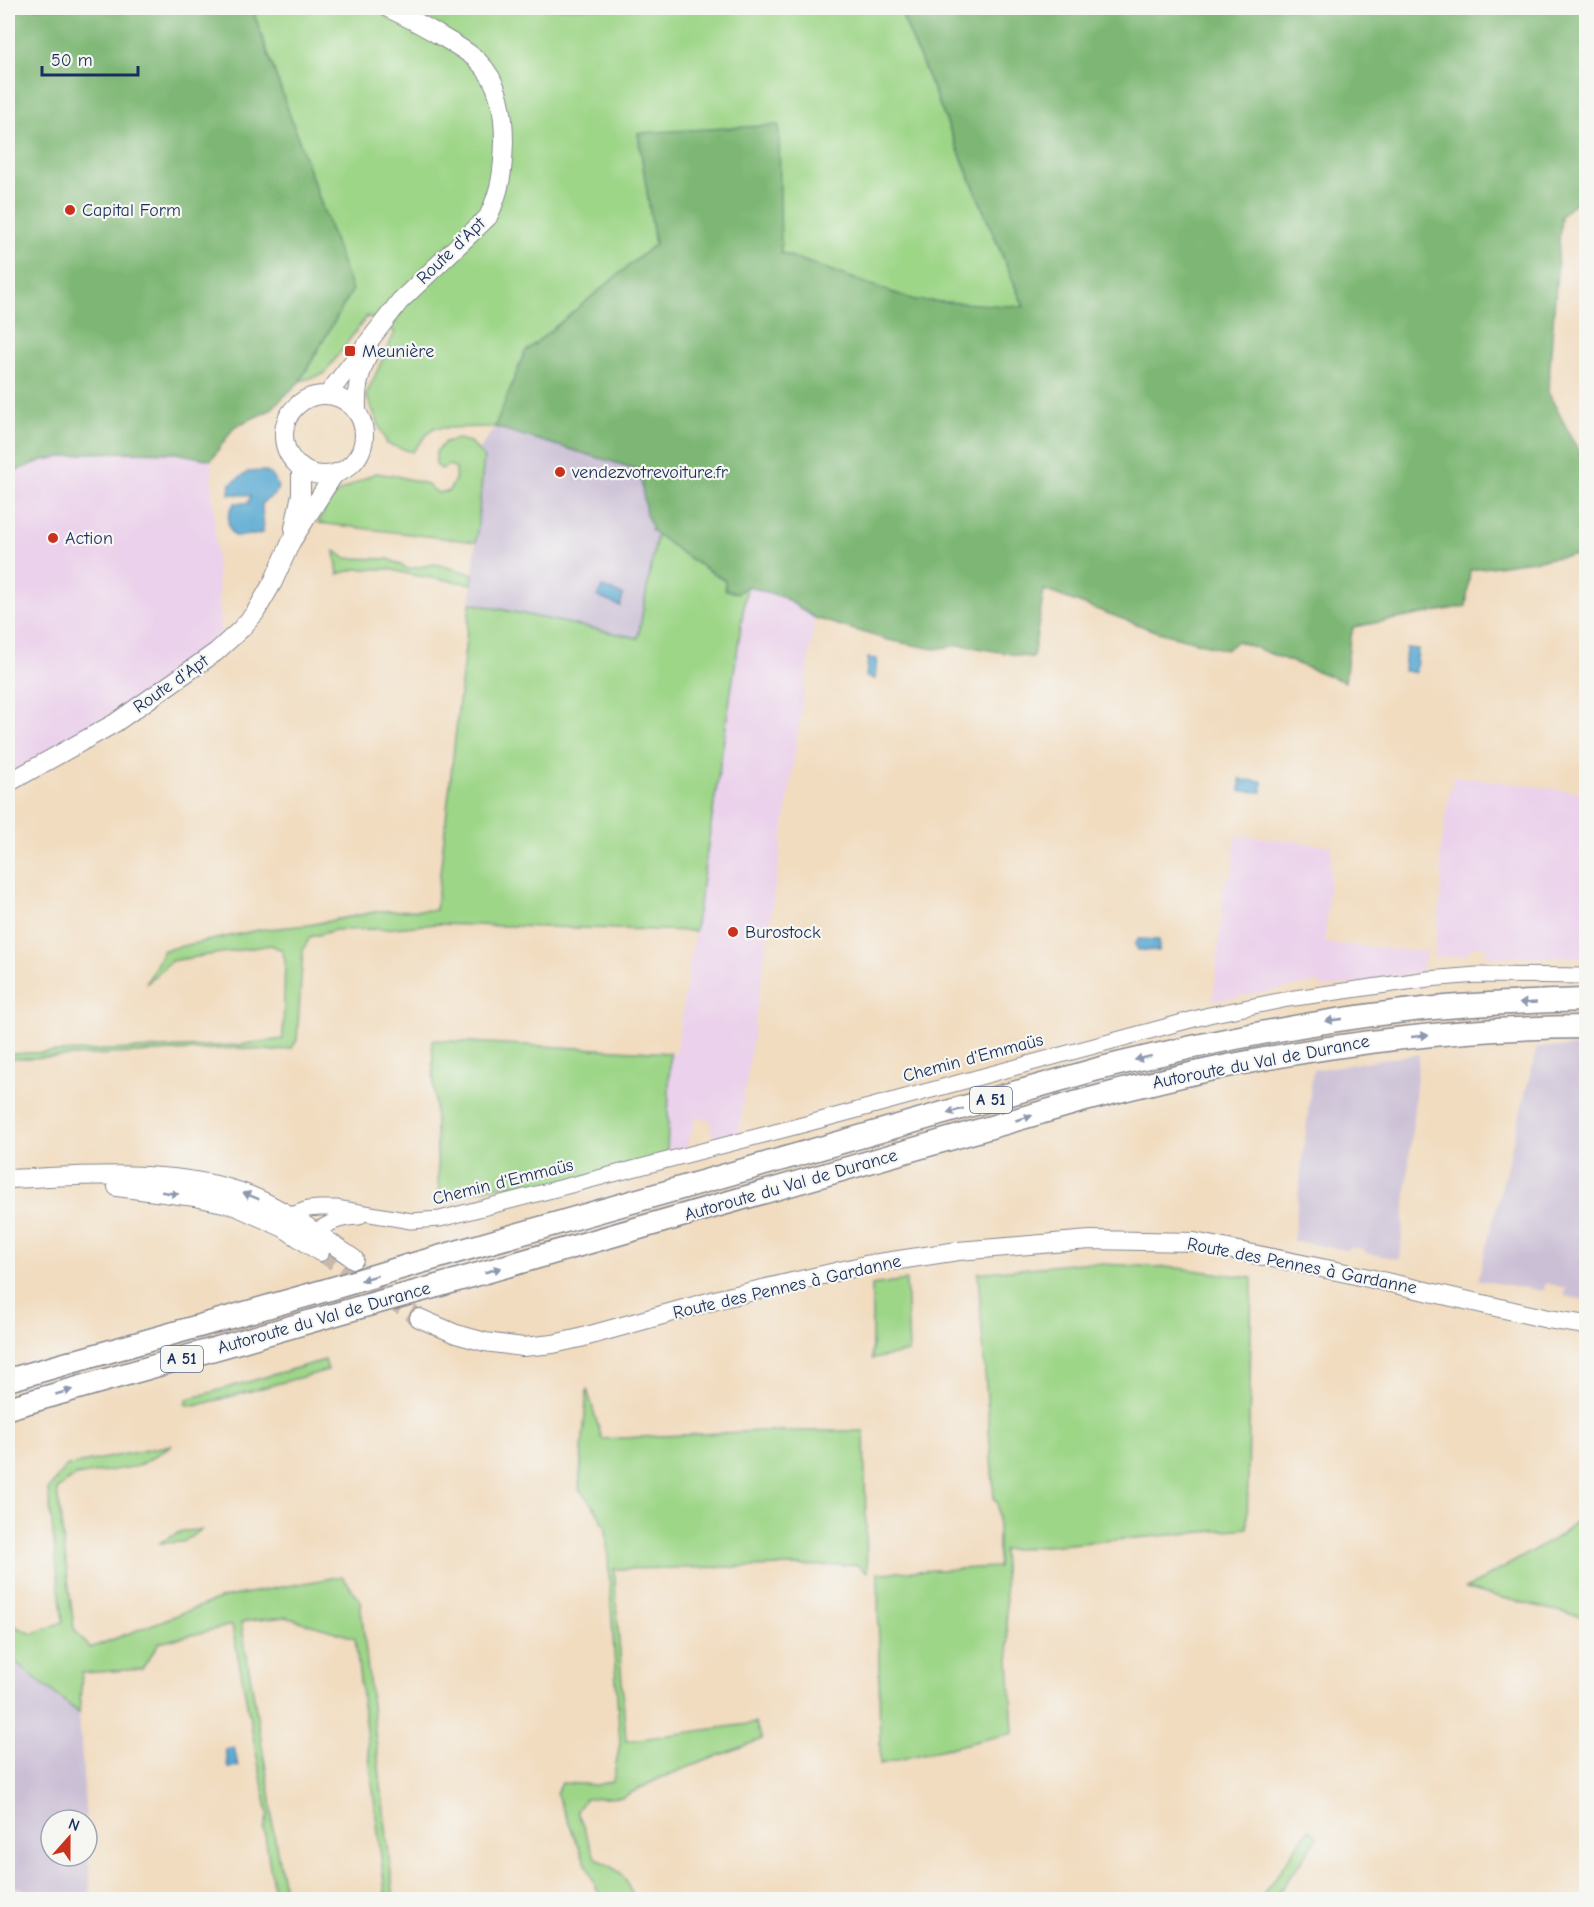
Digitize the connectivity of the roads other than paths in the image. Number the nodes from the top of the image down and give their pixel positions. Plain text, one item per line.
1 (388, 8) edge
2 (380, 327) junction
3 (328, 394) junction
4 (357, 412) junction
5 (301, 467) junction
6 (335, 473) junction
7 (291, 542) junction
8 (8, 783) edge
9 (1587, 976) edge
10 (1587, 1000) edge
11 (1587, 1027) edge
12 (8, 1179) edge
13 (289, 1216) junction
14 (377, 1216) junction
15 (314, 1232) junction
16 (320, 1252) tunnel mouth
17 (354, 1259) dead end
18 (321, 1292) junction
19 (424, 1315) tunnel mouth
20 (1587, 1325) edge
21 (8, 1365) edge
22 (8, 1380) edge
23 (8, 1408) edge

1 - 2 main road, Route d'Apt
2 - 3 main road, Route d'Apt
2 - 4 main road, Route d'Apt
3 - 4 main road
3 - 5 main road
4 - 6 main road
5 - 6 main road
5 - 7 main road, Route d'Apt
6 - 7 main road, Route d'Apt
7 - 8 main road, Route d'Apt
9 - 14 street, Chemin d'Emmaüs
10 -> 18 highway, Autoroute du Val de Durance / A 51, bridge
23 -> 11 highway, Autoroute du Val de Durance / A 51, bridge
13 -> 12 main road
12 -> 16 main road
13 - 14 street
13 - 15 main road
14 - 15 street
15 - 17 main road
18 - 21 highway
18 - 22 highway, Autoroute du Val de Durance / A 51
19 - 20 main road, Route des Pennes à Gardanne

